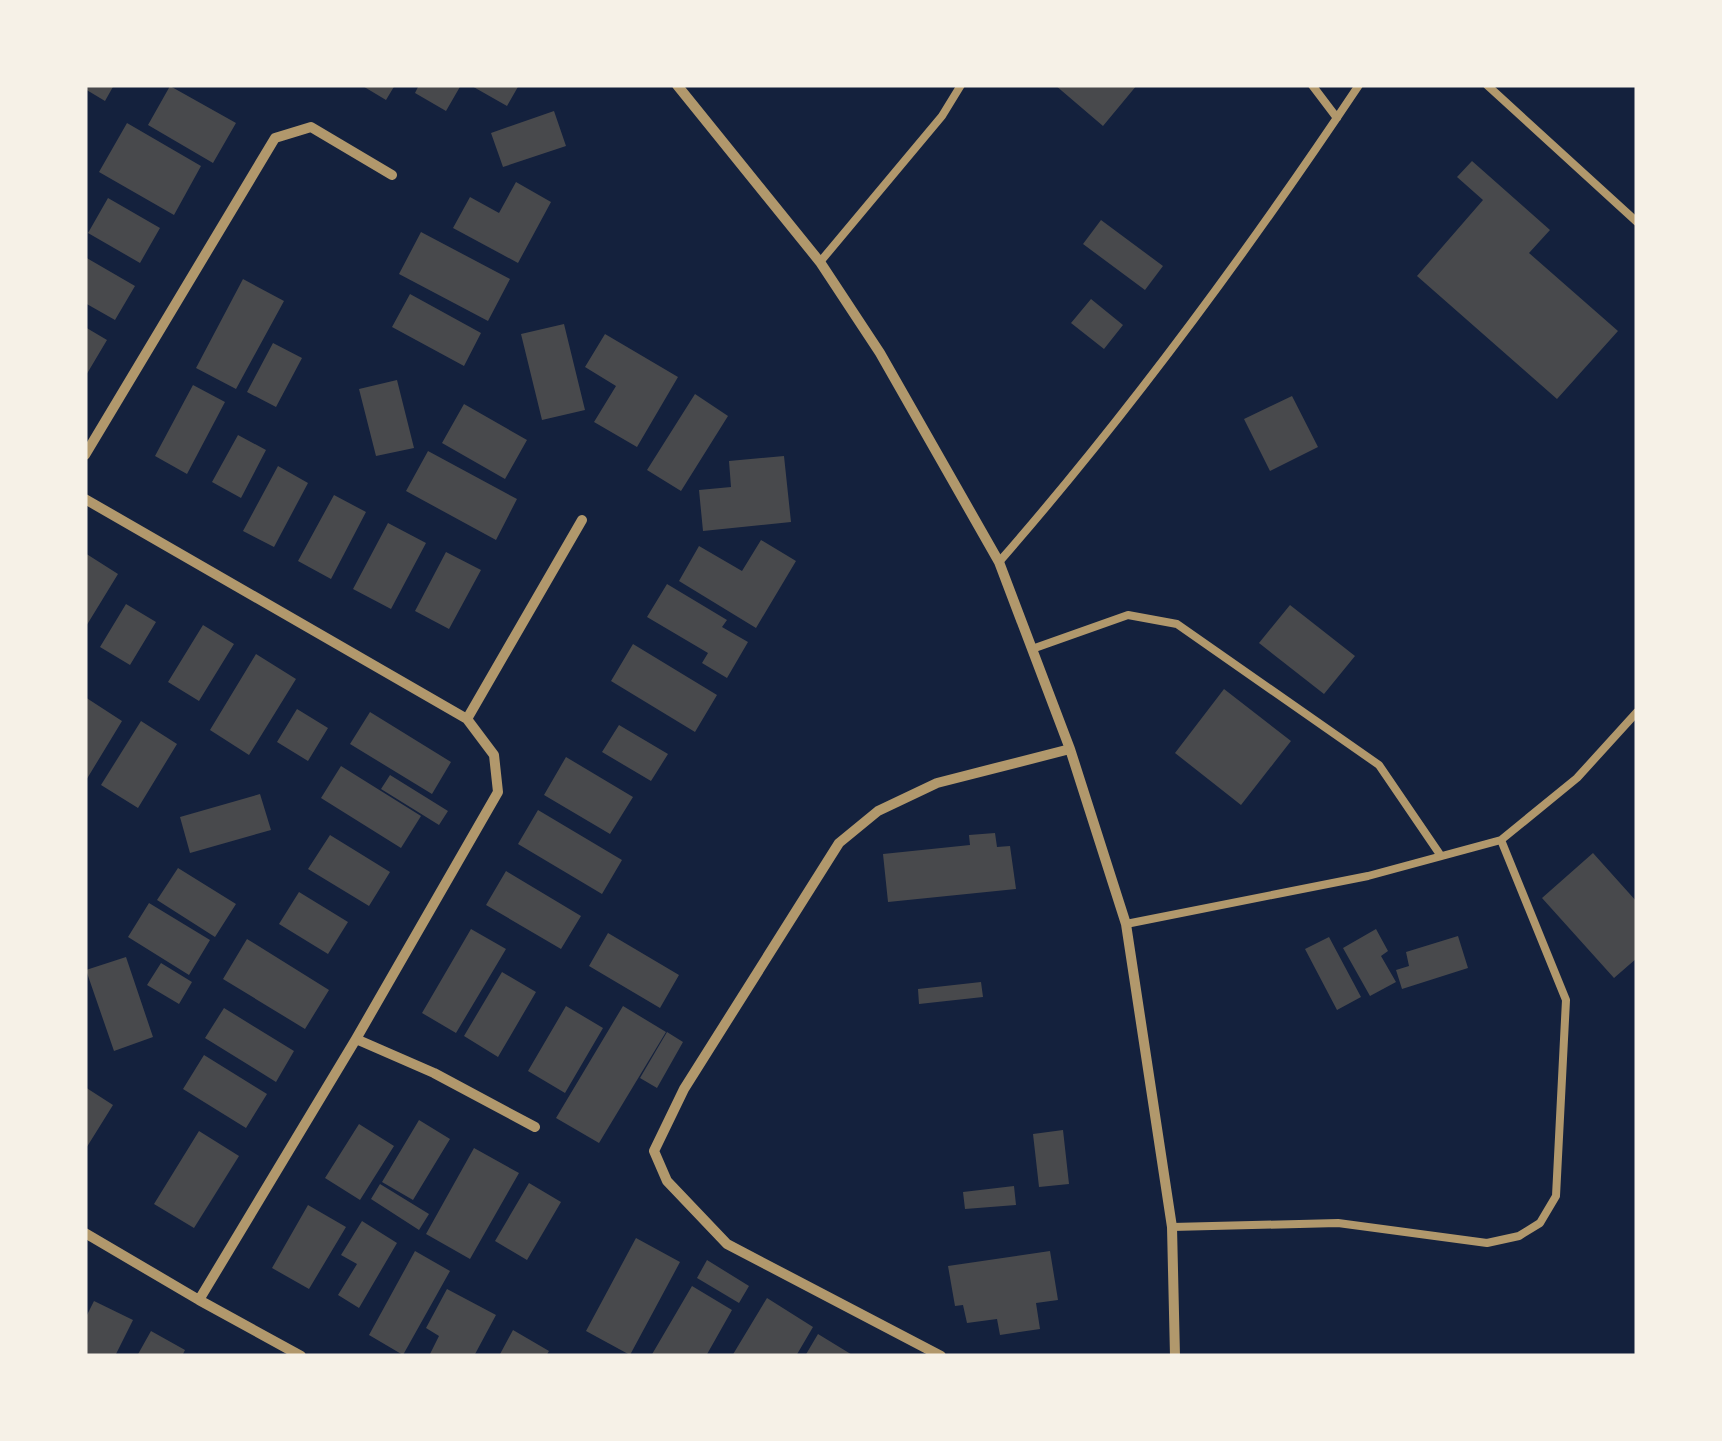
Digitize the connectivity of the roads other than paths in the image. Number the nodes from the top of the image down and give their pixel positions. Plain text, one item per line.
1 (676, 85) edge
2 (961, 85) edge
3 (1312, 85) edge
4 (1360, 85) edge
5 (1487, 85) edge
6 (1337, 118) junction
7 (392, 175) dead end
8 (1637, 222) edge
9 (820, 262) junction
10 (85, 455) edge
11 (85, 499) edge
12 (582, 520) dead end
13 (999, 562) junction
14 (1032, 649) junction
15 (1637, 712) edge
16 (467, 719) junction
17 (1070, 749) junction
18 (1500, 840) junction
19 (1441, 856) junction
20 (1126, 924) junction
21 (356, 1038) junction
22 (536, 1127) dead end
23 (1172, 1227) junction
24 (85, 1232) edge
25 (199, 1300) junction
26 (301, 1356) edge
27 (941, 1356) edge
28 (1175, 1356) edge

1 - 9 street
2 - 9 lane
3 - 6 lane
4 - 6 lane
5 - 8 lane
6 - 13 lane
7 - 10 street
9 - 13 street
11 - 16 street
12 - 16 street
13 - 14 street
14 - 17 street
14 - 19 lane
15 - 18 lane
16 - 21 street
17 - 20 street
17 - 27 street
18 - 19 lane
18 - 23 lane
19 - 20 lane
20 - 23 street
21 - 22 street
21 - 25 street
23 - 28 street
24 - 25 street
25 - 26 street

